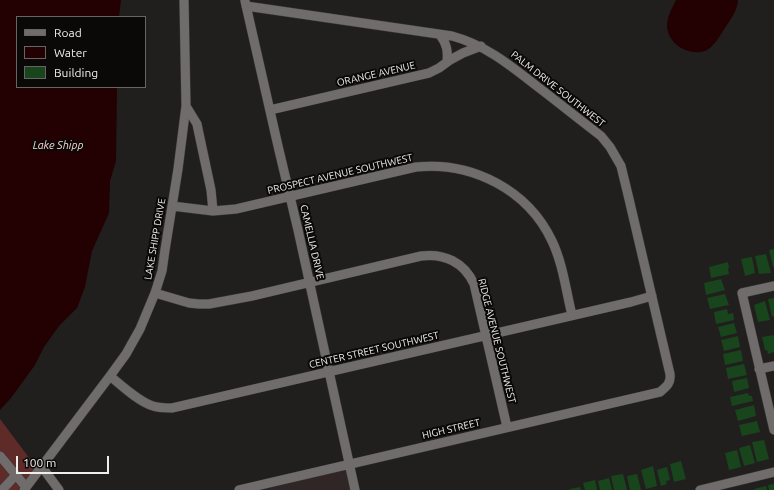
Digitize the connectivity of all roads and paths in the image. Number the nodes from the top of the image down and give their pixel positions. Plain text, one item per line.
1 (184, 0) edge
2 (245, 3) edge
3 (440, 35) junction
4 (481, 46) junction
5 (447, 62) junction
6 (186, 106) junction
7 (270, 110) junction
8 (290, 196) junction
9 (172, 206) junction
10 (213, 211) junction
11 (310, 281) junction
12 (774, 286) edge
13 (155, 293) junction
14 (652, 296) junction
15 (572, 315) junction
16 (486, 335) junction
17 (774, 366) edge
18 (759, 369) junction
19 (329, 372) junction
20 (110, 376) junction
21 (666, 387) joint
22 (507, 428) junction
23 (774, 430) edge
24 (0, 456) edge
25 (349, 464) junction
26 (42, 467) junction
27 (774, 472) edge
28 (15, 476) junction
29 (25, 489) edge
30 (2, 490) edge
31 (59, 490) edge
32 (239, 490) edge
33 (355, 490) edge
34 (700, 490) edge

1 - 6 street, LAKE SHIPP DRIVE
2 - 3 street, PALM DRIVE SOUTHWEST
2 - 7 street, CAMELLIA DRIVE
3 - 4 street, PALM DRIVE SOUTHWEST
3 - 5 street
4 - 5 street, ORANGE AVENUE
4 - 14 street, PALM DRIVE SOUTHWEST
5 - 7 street, ORANGE AVENUE
6 - 9 street, LAKE SHIPP DRIVE
6 - 10 street
7 - 8 street, CAMELLIA DRIVE
8 - 10 street, PROSPECT AVENUE SOUTHWEST
8 - 11 street, CAMELLIA DRIVE
8 - 15 street, PROSPECT AVENUE SOUTHWEST
9 - 10 street, PROSPECT AVENUE SOUTHWEST
9 - 13 street, LAKE SHIPP DRIVE
11 - 13 street, RIDGE AVENUE SOUTHWEST
11 - 16 street, RIDGE AVENUE SOUTHWEST
11 - 19 street, CAMELLIA DRIVE
12 - 18 street
13 - 20 street, LAKE SHIPP DRIVE
14 - 15 street, CENTER STREET SOUTHWEST
14 - 21 street, PALM DRIVE SOUTHWEST
15 - 16 street, CENTER STREET SOUTHWEST
16 - 19 street, CENTER STREET SOUTHWEST
16 - 22 street, RIDGE AVENUE SOUTHWEST
17 - 18 street
18 - 23 street
19 - 20 street, CENTER STREET SOUTHWEST
19 - 25 street, CAMELLIA DRIVE
20 - 26 street, LAKE SHIPP DRIVE
21 - 22 street, HIGH STREET
22 - 25 street, HIGH STREET
24 - 28 street
25 - 32 street, HIGH STREET
25 - 33 street, CAMELLIA DRIVE
26 - 29 street, LAKE SHIPP DRIVE
26 - 31 street
27 - 34 street
28 - 29 street
28 - 30 street

